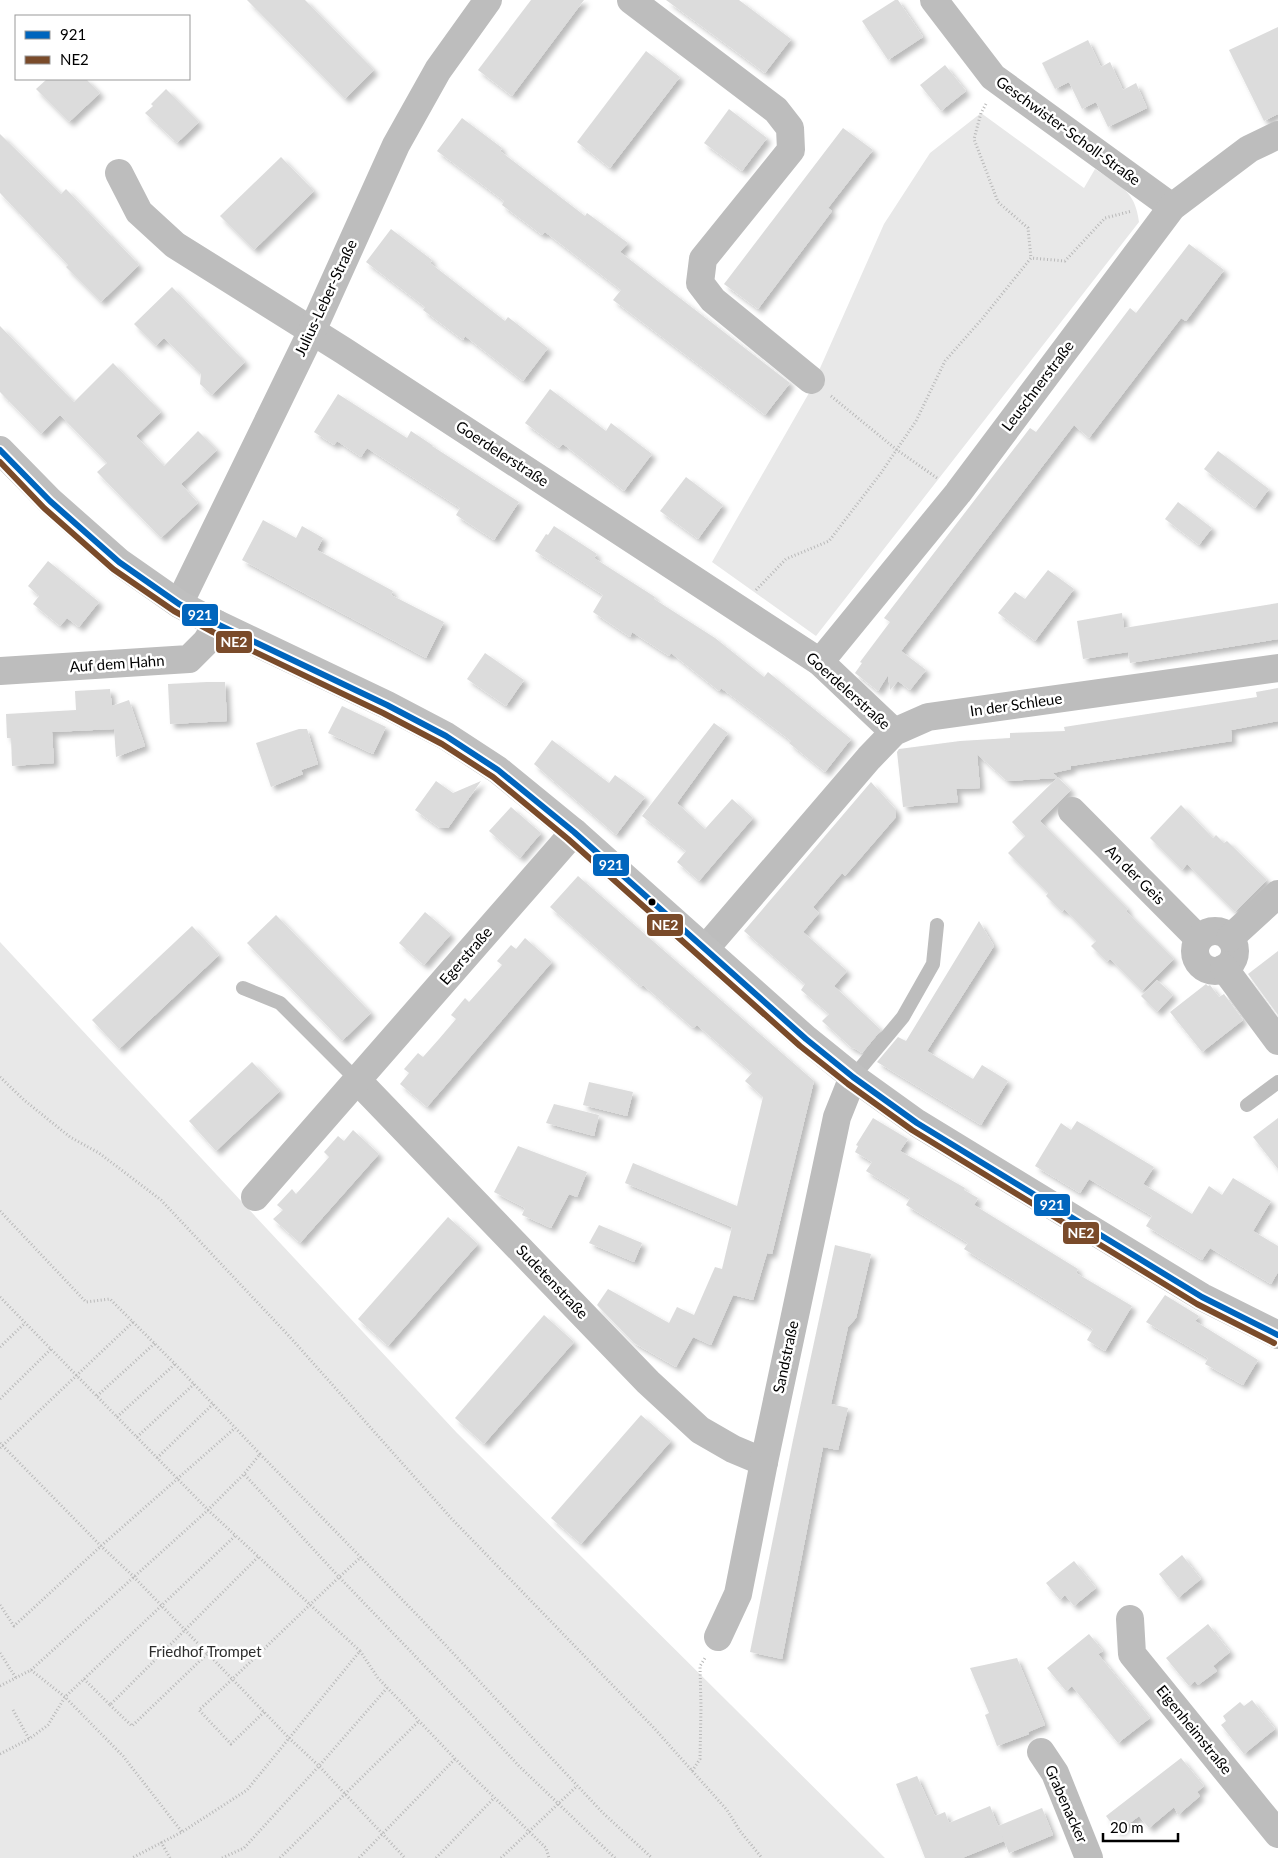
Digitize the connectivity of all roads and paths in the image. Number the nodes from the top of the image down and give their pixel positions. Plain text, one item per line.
1 (488, 0) edge
2 (631, 0) edge
3 (934, 0) edge
4 (1000, 82) junction
5 (1278, 135) edge
6 (119, 173) dead end
7 (1172, 208) junction
8 (1031, 258) junction
9 (312, 331) junction
10 (811, 380) joint
11 (0, 450) edge
12 (897, 450) junction
13 (958, 492) junction
14 (179, 604) junction
15 (738, 608) junction
16 (217, 624) junction
17 (820, 662) junction
18 (1278, 668) edge
19 (0, 671) edge
20 (894, 732) junction
21 (1072, 811) dead end
22 (574, 832) junction
23 (1278, 894) edge
24 (937, 926) dead end
25 (1230, 938) junction
26 (1199, 939) junction
27 (705, 949) junction
28 (1224, 968) junction
29 (242, 988) dead end
30 (1278, 1042) edge
31 (0, 1076) edge
32 (854, 1077) junction
33 (358, 1081) junction
34 (1278, 1082) edge
35 (1247, 1105) dead end
36 (255, 1197) dead end
37 (0, 1211) edge
38 (0, 1297) edge
39 (133, 1322) junction
40 (25, 1323) junction
41 (1278, 1335) edge
42 (155, 1343) junction
43 (0, 1348) edge
44 (51, 1349) junction
45 (175, 1364) junction
46 (77, 1376) junction
47 (194, 1384) junction
48 (97, 1396) junction
49 (0, 1398) edge
50 (213, 1404) junction
51 (117, 1417) junction
52 (235, 1428) junction
53 (137, 1437) junction
54 (1, 1445) edge
55 (260, 1454) junction
56 (157, 1458) junction
57 (764, 1462) junction
58 (244, 1474) junction
59 (177, 1479) junction
60 (208, 1510) junction
61 (236, 1535) junction
62 (101, 1546) junction
63 (258, 1556) junction
64 (361, 1557) junction
65 (134, 1576) junction
66 (339, 1577) junction
67 (309, 1604) junction
68 (0, 1605) edge
69 (161, 1606) junction
70 (1130, 1619) dead end
71 (184, 1630) junction
72 (718, 1637) joint
73 (360, 1651) junction
74 (0, 1653) edge
75 (207, 1654) junction
76 (30, 1670) junction
77 (16, 1678) junction
78 (84, 1679) junction
79 (233, 1680) junction
80 (0, 1686) edge
81 (387, 1688) junction
82 (65, 1697) junction
83 (110, 1705) junction
84 (13, 1710) dead end
85 (264, 1712) junction
86 (419, 1721) junction
87 (289, 1738) junction
88 (29, 1739) junction
89 (1041, 1752) dead end
90 (0, 1753) edge
91 (455, 1759) junction
92 (319, 1766) junction
93 (692, 1771) junction
94 (577, 1786) junction
95 (345, 1794) junction
96 (494, 1798) junction
97 (558, 1803) junction
98 (528, 1831) junction
99 (182, 1832) junction
100 (383, 1834) junction
101 (1278, 1834) edge
102 (162, 1842) junction
103 (132, 1858) edge
104 (170, 1858) edge
105 (222, 1858) edge
106 (280, 1858) edge
107 (359, 1858) edge
108 (406, 1858) edge
109 (436, 1858) edge
110 (501, 1858) edge
111 (549, 1858) edge
112 (615, 1858) edge
113 (652, 1858) edge
114 (762, 1858) edge
115 (1089, 1858) edge

1 - 9 street, Julius-Leber-Straße
2 - 10 street
3 - 4 street, Geschwister-Scholl-Straße
4 - 7 street, Geschwister-Scholl-Straße
4 - 8 path
5 - 7 street, Leuschnerstraße
6 - 9 street, Goerdelerstraße
7 - 8 path
7 - 13 street, Leuschnerstraße
8 - 12 path
9 - 14 street, Julius-Leber-Straße
9 - 15 street, Goerdelerstraße
10 - 12 path
11 - 14 street
12 - 13 path
12 - 15 path
13 - 17 street, Leuschnerstraße
14 - 16 street
15 - 17 street, Goerdelerstraße
16 - 19 street, Auf dem Hahn
16 - 22 street
17 - 20 street, Goerdelerstraße
18 - 20 street, In der Schleue
20 - 27 street, In der Schleue
21 - 26 street, An der Geis
22 - 27 street
22 - 33 street, Egerstraße
23 - 25 street
24 - 32 lane
25 - 26 street
25 - 28 street
26 - 28 street
27 - 32 street
28 - 30 street
29 - 33 lane
31 - 93 path
32 - 41 street
32 - 57 street, Sandstraße
33 - 36 street, Egerstraße
33 - 57 street, Sudetenstraße
34 - 35 lane
37 - 39 path
38 - 40 path
39 - 42 path
39 - 46 path
40 - 43 path
40 - 44 path
42 - 45 path
42 - 48 path
44 - 46 path
44 - 49 path
45 - 47 path
45 - 51 path
46 - 48 path
46 - 54 path
47 - 50 path
47 - 53 path
48 - 51 path
50 - 52 path
50 - 56 path
51 - 53 path
52 - 55 path
52 - 59 path
53 - 56 path
54 - 62 path
55 - 58 path
55 - 64 path
56 - 59 path
57 - 72 street, Sandstraße
58 - 60 path
58 - 66 path
59 - 60 path
59 - 62 path
60 - 61 path
60 - 65 path
61 - 63 path
61 - 69 path
62 - 65 path
62 - 68 path
63 - 67 path
63 - 71 path
64 - 66 path
64 - 94 path
65 - 69 path
65 - 76 path
66 - 67 path
66 - 97 path
67 - 73 path
67 - 79 path
69 - 71 path
69 - 78 path
70 - 101 street, Eigenheimstraße
71 - 75 path
71 - 83 path
72 - 93 path
73 - 81 path
73 - 87 path
74 - 77 path
75 - 79 path
75 - 83 path
76 - 77 path
76 - 82 path
77 - 80 path
78 - 82 path
78 - 83 path
79 - 85 path
79 - 85 path
81 - 86 path
81 - 92 path
82 - 88 path
82 - 99 path
84 - 88 path
85 - 87 path
86 - 91 path
86 - 95 path
87 - 92 path
87 - 99 path
88 - 90 path
89 - 115 street, Grabenacker
91 - 96 path
91 - 100 path
92 - 95 path
92 - 105 path
93 - 114 path
94 - 97 path
94 - 113 path
95 - 100 path
95 - 106 path
96 - 98 path
96 - 109 path
97 - 98 path
97 - 112 path
98 - 110 path
98 - 111 path
99 - 102 path
100 - 107 path
100 - 108 path
102 - 103 path
102 - 104 path

